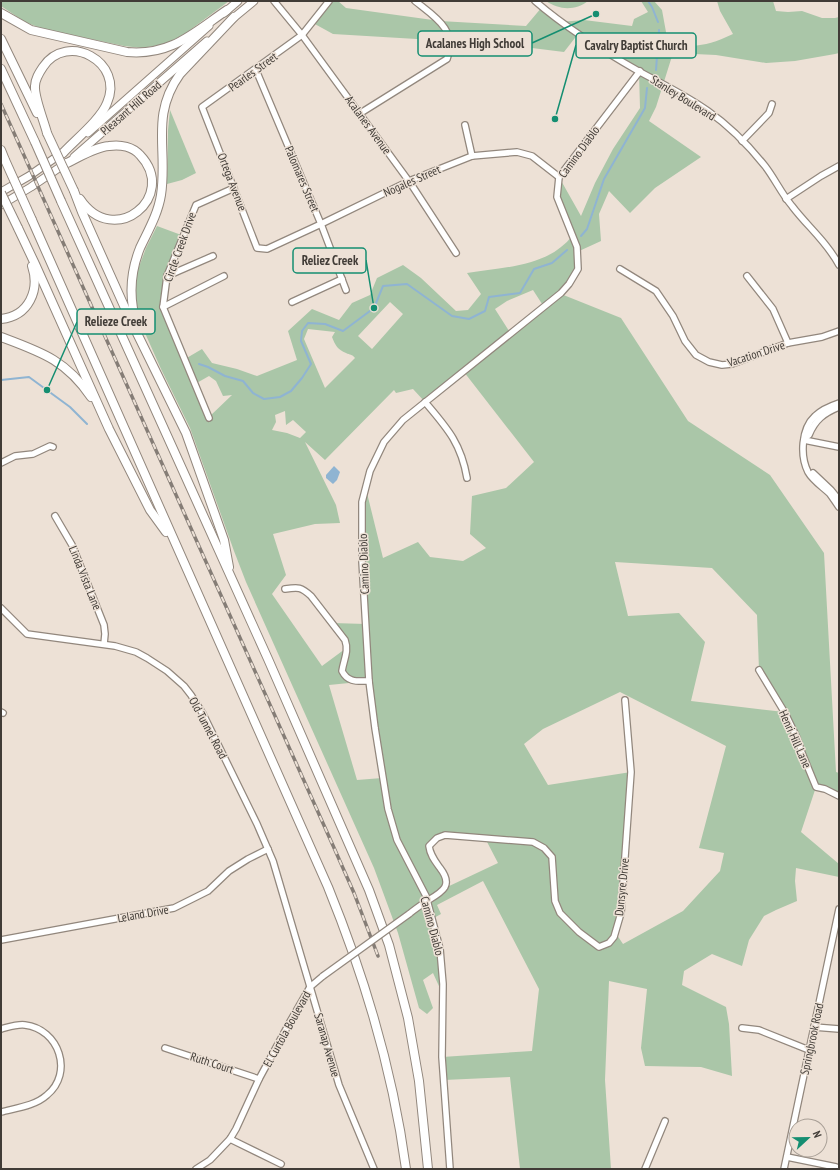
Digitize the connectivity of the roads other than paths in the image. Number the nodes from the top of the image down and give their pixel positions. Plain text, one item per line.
1 (238, 1) edge
2 (254, 1) edge
3 (274, 1) edge
4 (330, 1) edge
5 (415, 1) edge
6 (535, 1) edge
7 (227, 10) junction
8 (1, 13) edge
9 (234, 17) junction
10 (302, 35) junction
11 (1, 39) edge
12 (450, 46) junction
13 (506, 51) dead end
14 (1, 69) edge
15 (256, 70) junction
16 (640, 71) junction
17 (772, 104) dead end
18 (202, 107) joint
19 (360, 114) junction
20 (465, 125) dead end
21 (47, 133) junction
22 (742, 140) junction
23 (1, 150) edge
24 (63, 153) junction
25 (472, 156) junction
26 (67, 163) junction
27 (839, 166) edge
28 (559, 177) junction
29 (409, 181) junction
30 (234, 188) junction
31 (74, 191) junction
32 (1, 193) edge
33 (786, 199) junction
34 (1, 205) edge
35 (321, 224) junction
36 (18, 228) junction
37 (822, 239) junction
38 (267, 249) joint
39 (456, 253) dead end
40 (213, 256) dead end
41 (839, 258) edge
42 (839, 265) edge
43 (620, 269) dead end
44 (167, 276) junction
45 (224, 276) dead end
46 (747, 276) dead end
47 (342, 279) junction
48 (346, 290) dead end
49 (292, 302) dead end
50 (163, 307) junction
51 (1, 319) edge
52 (839, 331) edge
53 (1, 337) edge
54 (788, 343) junction
55 (148, 356) junction
56 (425, 402) junction
57 (839, 402) edge
58 (839, 407) edge
59 (209, 418) dead end
60 (109, 429) junction
61 (805, 438) junction
62 (53, 447) dead end
63 (839, 447) edge
64 (1, 463) edge
65 (806, 465) junction
66 (466, 478) dead end
67 (839, 500) edge
68 (839, 507) edge
69 (55, 516) dead end
70 (177, 549) junction
71 (231, 580) junction
72 (285, 589) dead end
73 (1, 608) edge
74 (104, 644) junction
75 (759, 670) dead end
76 (369, 681) junction
77 (625, 700) dead end
78 (839, 796) edge
79 (268, 849) junction
80 (427, 901) junction
81 (839, 909) edge
82 (1, 940) edge
83 (310, 987) junction
84 (814, 1027) junction
85 (742, 1028) dead end
86 (1, 1029) edge
87 (839, 1030) edge
88 (165, 1048) dead end
89 (809, 1050) junction
90 (259, 1078) junction
91 (1, 1112) edge
92 (665, 1121) dead end
93 (230, 1139) junction
94 (787, 1157) junction
95 (281, 1164) dead end
96 (836, 1167) dead end
97 (196, 1169) edge
98 (374, 1169) edge
99 (406, 1169) edge
100 (428, 1169) edge
101 (450, 1169) edge
102 (645, 1169) edge
103 (784, 1169) edge

1 - 7 main road, Pleasant Hill Road
2 - 9 main road, Pleasant Hill Road
3 - 10 street, Acalanes Avenue
4 - 10 street, Pearles Street
5 - 12 street
6 - 16 street, Stanley Boulevard
7 - 8 highway
7 - 24 main road, Pleasant Hill Road
9 - 26 main road, Pleasant Hill Road
9 - 55 highway
10 - 15 street, Pearles Street
10 - 19 street, Acalanes Avenue
11 - 21 highway
12 - 13 street
12 - 19 street
14 - 71 highway, bridge
15 - 18 street, Pearles Street
15 - 35 street, Palomares Street
16 - 22 street, Stanley Boulevard
16 - 28 street, Camino Diablo
17 - 22 street
18 - 30 street, Ortega Avenue
19 - 29 street, Acalanes Avenue
20 - 25 street
21 - 24 highway
21 - 31 highway, bridge
22 - 33 street, Stanley Boulevard
23 - 70 highway, bridge
24 - 32 main road, Pleasant Hill Road
25 - 28 street, Nogales Street
25 - 29 street, Nogales Street
26 - 31 highway
26 - 34 main road, Pleasant Hill Road
27 - 33 street
28 - 56 street, Camino Diablo
29 - 35 street, Nogales Street
29 - 39 street, Acalanes Avenue
30 - 38 street, Ortega Avenue
30 - 44 street, Circle Creek Drive
31 - 55 highway
32 - 36 highway, bridge
33 - 37 street, Stanley Boulevard
35 - 38 street, Nogales Street
35 - 47 street, Palomares Street
36 - 51 highway
36 - 60 highway
37 - 41 street, Stanley Boulevard
37 - 42 street, Stanley Boulevard
40 - 44 street
43 - 54 street, Vacation Drive
44 - 50 street, Circle Creek Drive
45 - 50 street
46 - 54 street
47 - 48 street, Palomares Street
47 - 49 street
50 - 59 street, Circle Creek Drive
52 - 54 street, Vacation Drive
53 - 60 highway
55 - 71 highway
56 - 66 street
56 - 76 street, Camino Diablo
57 - 61 street
58 - 61 street
60 - 70 highway
61 - 63 street
61 - 65 street
62 - 64 street
65 - 67 street
65 - 68 street
69 - 74 street, Linda Vista Lane
70 - 99 highway
71 - 100 highway
72 - 76 street
73 - 74 street, Old Tunnel Road
74 - 79 street, Old Tunnel Road
75 - 78 street, Henri Hill Lane
76 - 80 street, Camino Diablo
77 - 80 street, Dunsyre Drive
79 - 82 street, Leland Drive
79 - 83 street, Saranap Avenue
80 - 83 street, El Curtola Boulevard, bridge
80 - 101 street, Camino Diablo
81 - 84 street, Springbrook Road
83 - 90 street, El Curtola Boulevard
83 - 98 street, Saranap Avenue
84 - 87 street
84 - 89 street, Springbrook Road
85 - 89 street
86 - 91 street
88 - 90 street, Ruth Court
89 - 94 street, Springbrook Road
90 - 93 street, El Curtola Boulevard
92 - 102 street
93 - 95 street
93 - 97 street, El Curtola Boulevard
94 - 96 street
94 - 103 street, Springbrook Road

